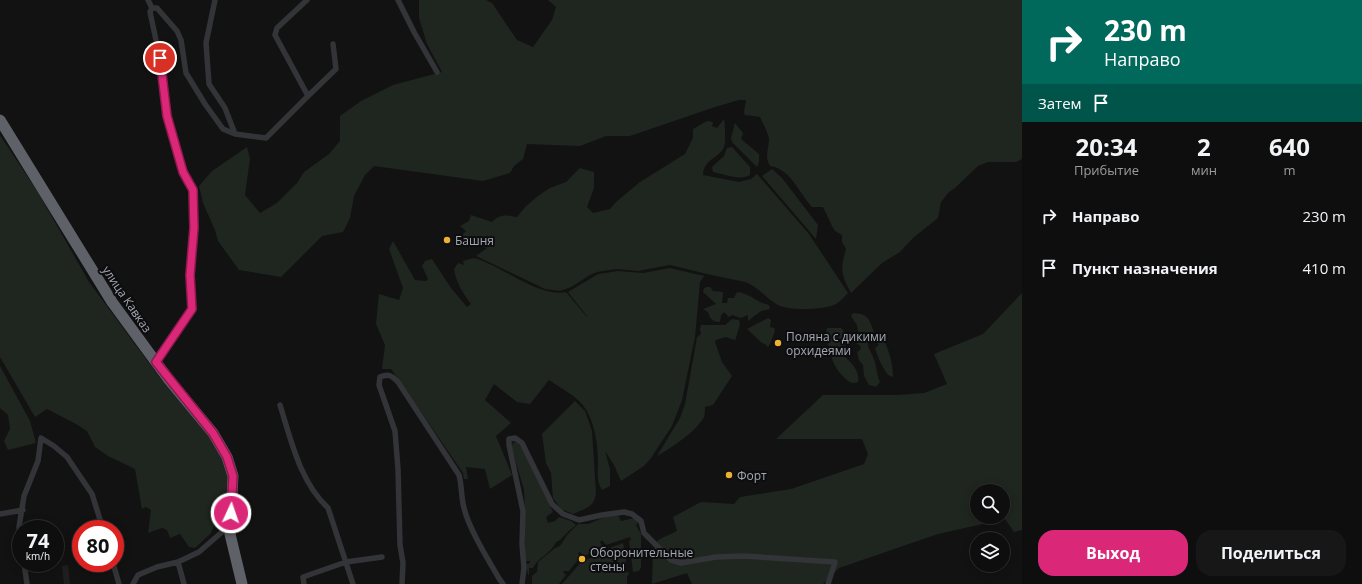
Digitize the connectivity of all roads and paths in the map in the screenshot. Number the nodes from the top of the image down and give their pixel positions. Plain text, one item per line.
1 (148, 0) edge
2 (215, 0) edge
3 (307, 0) edge
4 (398, 0) edge
5 (152, 8) junction
6 (333, 44) dead end
7 (437, 72) dead end
8 (308, 96) junction
9 (0, 120) edge
10 (235, 134) junction
11 (156, 362) junction
12 (280, 405) dead end
13 (23, 510) junction
14 (0, 514) edge
15 (21, 520) edge
16 (100, 520) edge
17 (230, 525) junction
18 (382, 557) dead end
19 (178, 562) junction
20 (346, 562) junction
21 (25, 572) edge
22 (116, 572) edge
23 (27, 584) edge
24 (120, 584) edge
25 (133, 584) edge
26 (184, 584) edge
27 (242, 584) edge
28 (304, 584) edge
29 (353, 584) edge
30 (402, 584) edge
31 (503, 584) edge
32 (522, 584) edge
33 (828, 584) edge

1 - 5 street
2 - 10 street
3 - 8 street
4 - 7 street
5 - 10 street
5 - 11 street
6 - 8 street
8 - 10 street
9 - 11 highway, улица Кавказ
11 - 17 highway, улица Кавказ
12 - 20 street
13 - 14 street
13 - 15 street
13 - 16 street
17 - 19 street
17 - 27 highway, улица Кавказ
18 - 20 street
19 - 25 street
19 - 26 street
20 - 28 street
20 - 29 street
21 - 23 street
22 - 24 street
30 - 31 street
32 - 33 street

